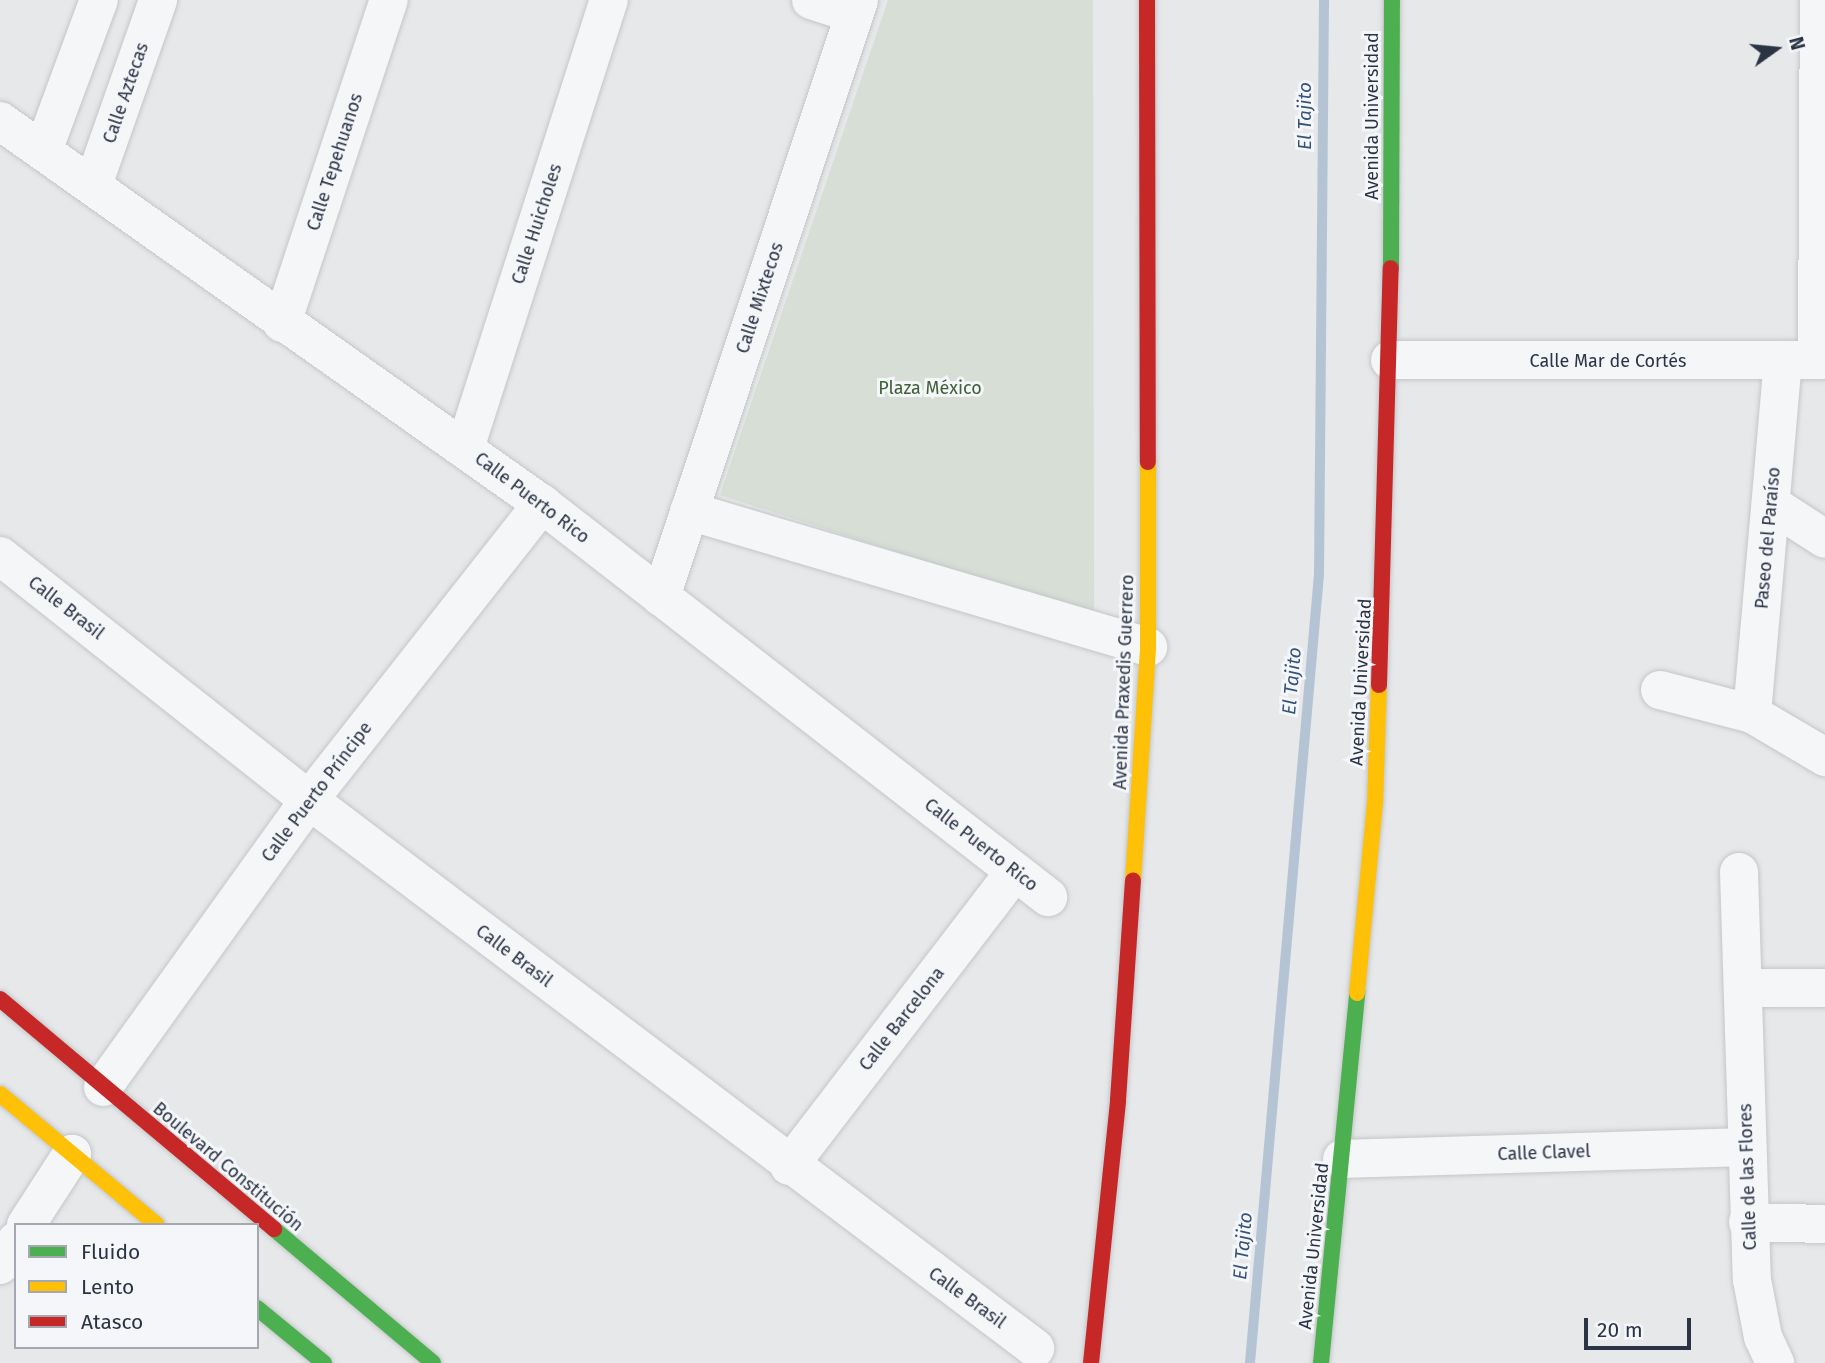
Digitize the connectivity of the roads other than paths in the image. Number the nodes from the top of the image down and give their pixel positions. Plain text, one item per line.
1 (99, 0) edge
2 (158, 0) edge
3 (389, 0) edge
4 (609, 0) edge
5 (811, 0) edge
6 (1147, 0) edge
7 (1392, 0) edge
8 (1819, 0) edge
9 (856, 7) edge
10 (0, 121) edge
11 (43, 151) junction
12 (93, 185) junction
13 (282, 323) junction
14 (1390, 360) junction
15 (1809, 360) edge
16 (465, 448) junction
17 (541, 504) junction
18 (1771, 505) junction
19 (689, 511) junction
20 (1825, 539) edge
21 (0, 556) edge
22 (661, 597) junction
23 (1148, 647) junction
24 (1660, 690) dead end
25 (1752, 714) junction
26 (1825, 757) edge
27 (309, 800) junction
28 (1015, 872) junction
29 (1739, 872) dead end
30 (1048, 897) dead end
31 (1745, 988) junction
32 (1825, 988) edge
33 (0, 999) edge
34 (103, 1087) junction
35 (0, 1094) edge
36 (1746, 1147) junction
37 (72, 1154) junction
38 (1342, 1159) junction
39 (789, 1167) junction
40 (1748, 1222) junction
41 (27, 1223) edge
42 (155, 1223) edge
43 (1825, 1224) edge
44 (14, 1244) edge
45 (0, 1265) edge
46 (259, 1310) edge
47 (1035, 1348) dead end
48 (324, 1363) edge
49 (433, 1363) edge
50 (1091, 1363) edge
51 (1321, 1363) edge
52 (1775, 1363) edge

1 - 11 street
2 - 12 street, Calle Aztecas
3 - 13 street, Calle Tepehuanos
4 - 16 street, Calle Huicholes
5 - 9 street
6 - 23 street, Avenida Praxedis Guerrero
7 - 14 street, Avenida Universidad
8 - 15 street, Paseo del Paraíso
9 - 19 street, Calle Mixtecos
10 - 11 street, Calle Puerto Rico
11 - 12 street, Calle Puerto Rico
12 - 13 street, Calle Puerto Rico
13 - 16 street, Calle Puerto Rico
14 - 15 street, Calle Mar de Cortés
14 - 38 street, Avenida Universidad
15 - 18 street, Paseo del Paraíso
16 - 17 street, Calle Puerto Rico
17 - 22 street, Calle Puerto Rico
17 - 27 street, Calle Puerto Príncipe
18 - 20 street
18 - 25 street, Paseo del Paraíso
19 - 22 street, Calle Mixtecos
19 - 23 street
21 - 27 street, Calle Brasil
22 - 28 street, Calle Puerto Rico
23 - 50 street, Avenida Praxedis Guerrero
24 - 25 street
25 - 26 street
27 - 34 street, Calle Puerto Príncipe
27 - 39 street, Calle Brasil
28 - 30 street, Calle Puerto Rico
28 - 39 street, Calle Barcelona
29 - 31 street, Calle de las Flores
31 - 32 street
31 - 36 street, Calle de las Flores
33 - 34 street, Boulevard Constitución
34 - 49 street, Boulevard Constitución
35 - 37 street
36 - 38 street, Calle Clavel
36 - 40 street, Calle de las Flores
37 - 41 street
37 - 42 street
38 - 51 street, Avenida Universidad
39 - 47 street, Calle Brasil
40 - 43 street
40 - 52 street, Calle de las Flores
44 - 45 street
46 - 48 street

